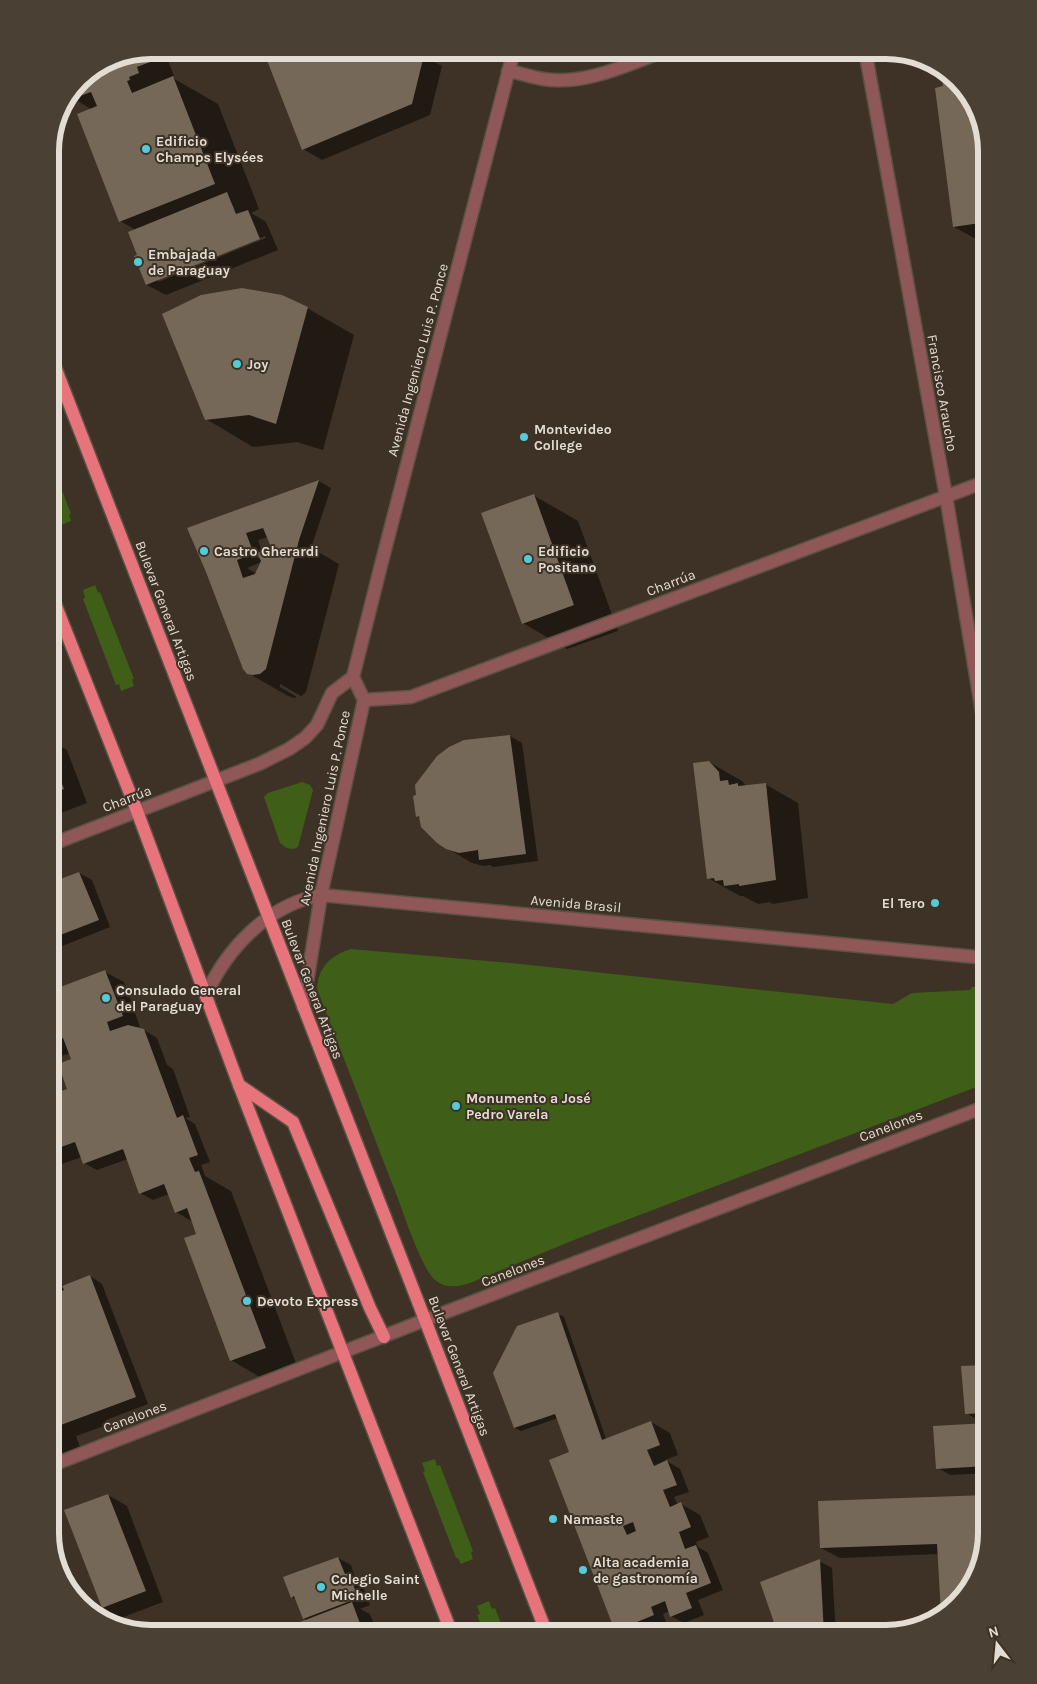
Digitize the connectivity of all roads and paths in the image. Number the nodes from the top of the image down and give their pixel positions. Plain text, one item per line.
1 (511, 59) edge
2 (643, 59) edge
3 (867, 59) edge
4 (508, 71) junction
5 (59, 377) edge
6 (978, 484) edge
7 (946, 496) junction
8 (59, 614) edge
9 (354, 678) junction
10 (978, 688) edge
11 (364, 700) junction
12 (215, 781) junction
13 (136, 811) junction
14 (59, 841) edge
15 (321, 895) junction
16 (268, 918) junction
17 (978, 957) edge
18 (206, 995) junction
19 (302, 1007) junction
20 (239, 1085) junction
21 (978, 1109) edge
22 (425, 1320) junction
23 (384, 1336) junction
24 (342, 1353) junction
25 (59, 1463) edge
26 (448, 1625) edge
27 (544, 1625) edge

1 - 4 street, Avenida Ingeniero Luis P. Ponce
2 - 4 street
3 - 7 street, Francisco Araucho
4 - 9 street, Avenida Ingeniero Luis P. Ponce
5 - 12 main road, Bulevar General Artigas
6 - 7 street, Charrúa
7 - 10 street, Francisco Araucho
7 - 11 street, Charrúa
8 - 13 main road
9 - 11 street, Avenida Ingeniero Luis P. Ponce
9 - 12 street, Avenida Ingeniero Luis P. Ponce
11 - 15 street, Avenida Ingeniero Luis P. Ponce
12 - 13 street, Charrúa
12 - 16 main road, Bulevar General Artigas
13 - 14 street, Charrúa
13 - 18 main road
15 - 16 street, Avenida Brasil
15 - 17 street, Avenida Brasil
15 - 19 street, Avenida Ingeniero Luis P. Ponce
16 - 18 street, Avenida Brasil
16 - 19 main road, Bulevar General Artigas
18 - 20 main road
19 - 22 main road, Bulevar General Artigas
20 - 23 main road
20 - 24 main road
21 - 22 street, Canelones
22 - 23 street, Canelones
22 - 27 main road, Bulevar General Artigas
23 - 24 street, Canelones
24 - 25 street, Canelones
24 - 26 main road

